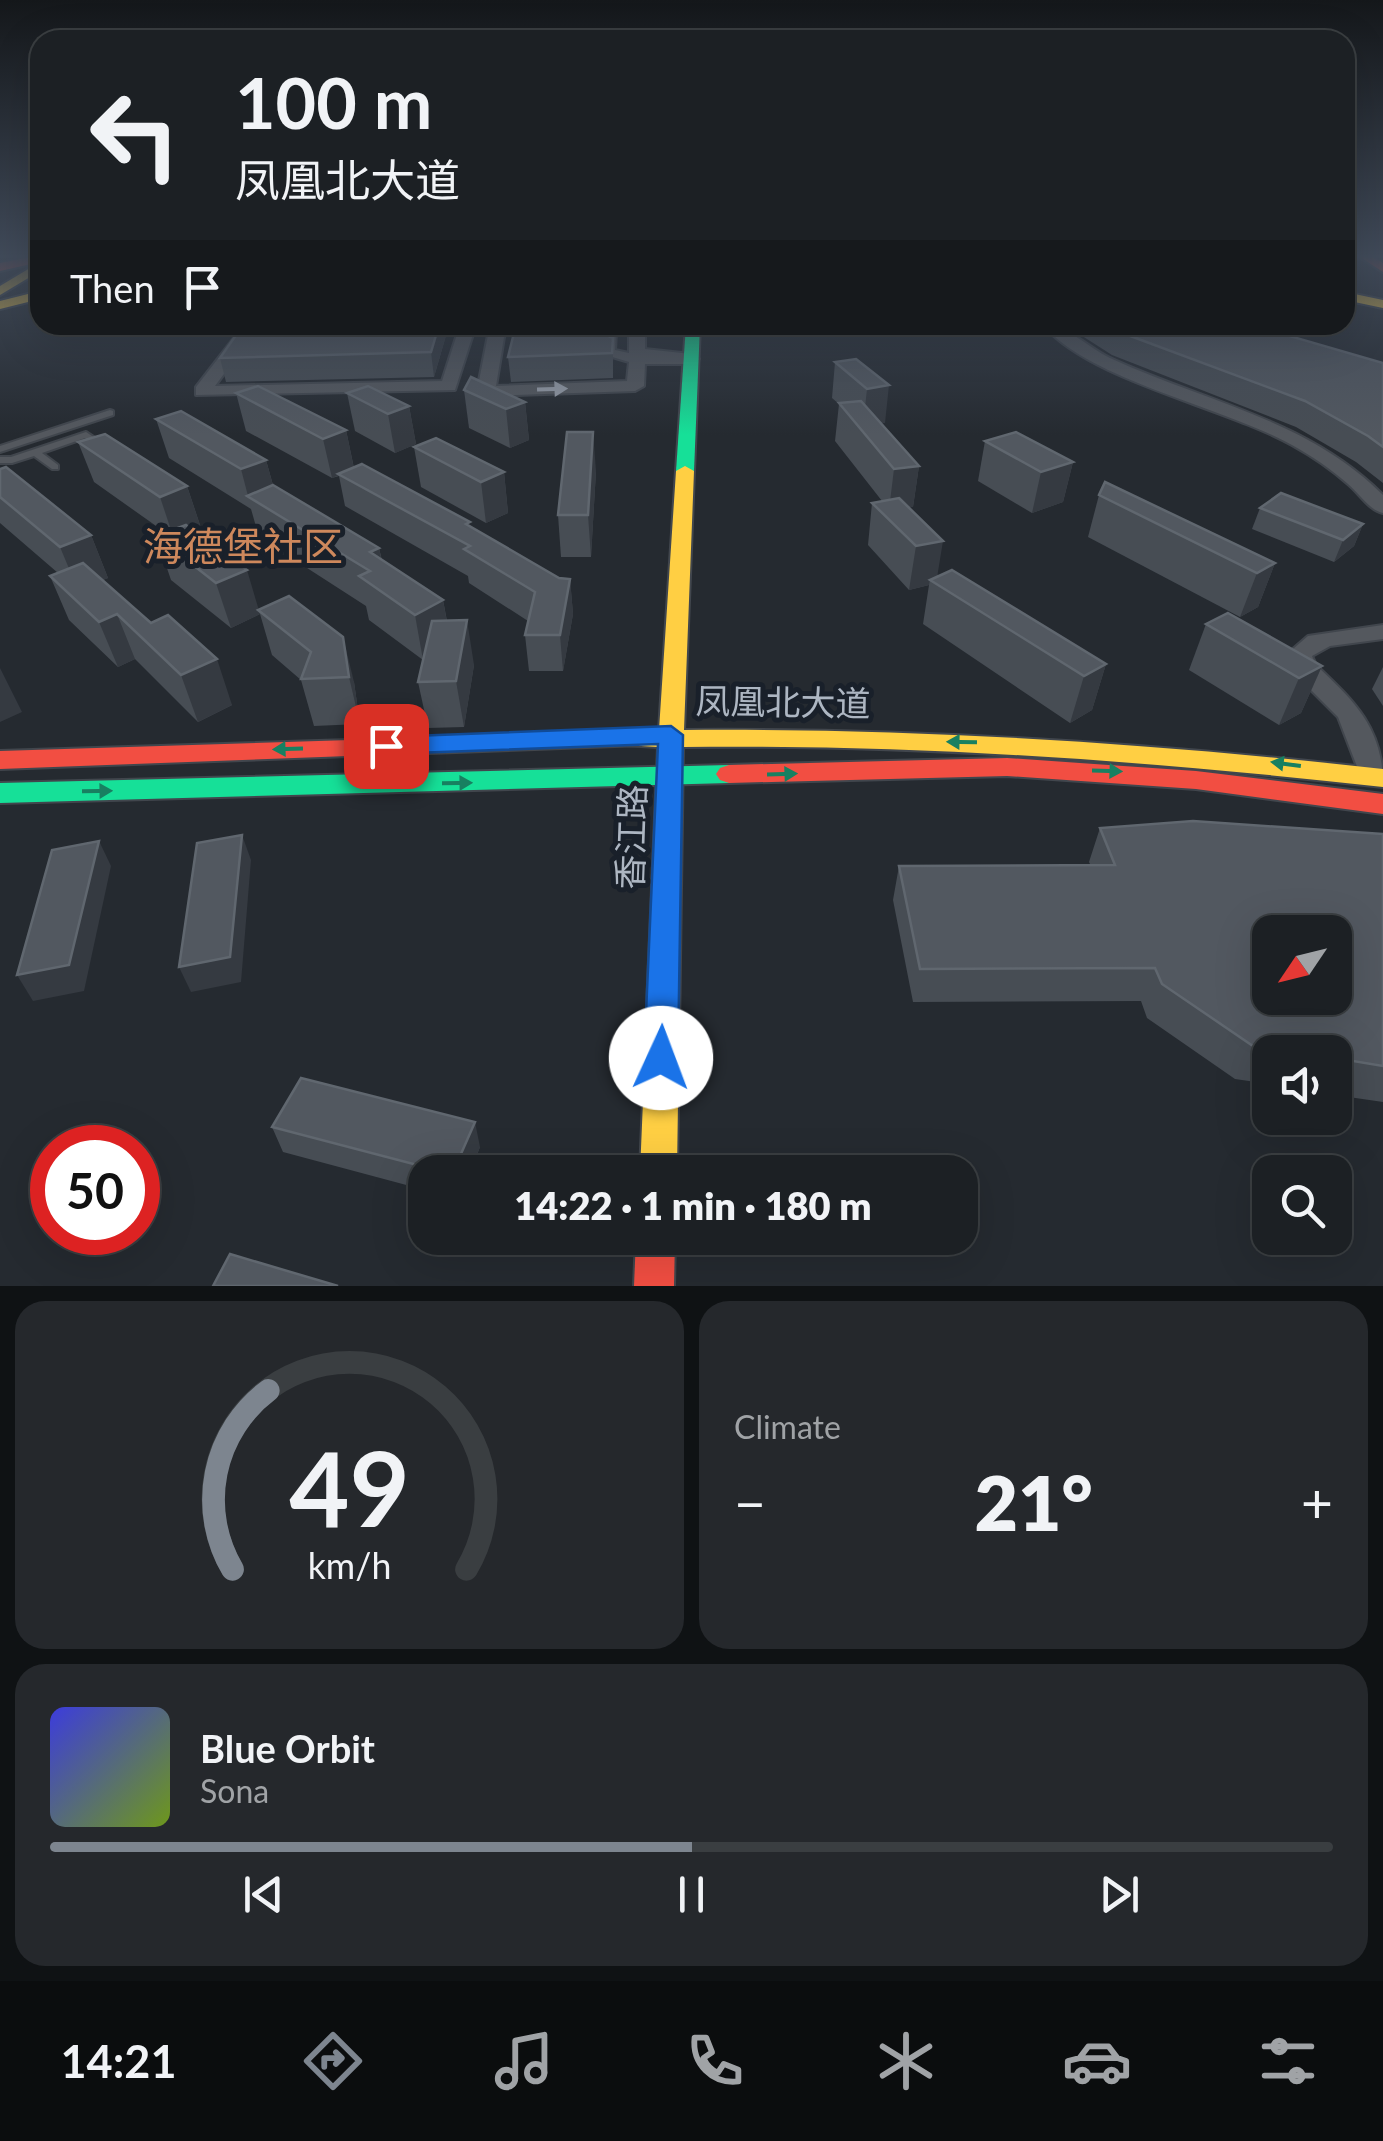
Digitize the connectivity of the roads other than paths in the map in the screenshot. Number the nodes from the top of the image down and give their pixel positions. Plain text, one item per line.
1 (244, 335) edge
2 (465, 335) edge
3 (496, 335) edge
4 (608, 335) edge
5 (637, 335) edge
6 (692, 335) edge
7 (1063, 335) edge
8 (637, 357) junction
9 (691, 357) junction
10 (110, 413) dead end
11 (0, 448) edge
12 (35, 452) junction
13 (113, 454) edge
14 (0, 460) edge
15 (55, 468) dead end
16 (1383, 507) edge
17 (1383, 632) edge
18 (671, 735) junction
19 (0, 760) edge
20 (1379, 777) edge
21 (669, 778) junction
22 (0, 793) edge
23 (1383, 804) edge
24 (658, 1155) edge
25 (655, 1255) edge
26 (654, 1286) edge

1 - 2 street
3 -> 8 street
4 - 8 street
5 - 8 street
6 - 9 main road, 香江路
7 - 16 street
8 - 9 street
9 - 18 main road, 香江路
10 - 11 lane
12 - 13 lane
12 - 14 lane
12 - 15 lane
17 - 20 street
18 -> 19 main road, 凤凰北大道
20 -> 18 main road, 凤凰北大道
18 - 21 main road, 香江路
22 -> 21 main road, 凤凰北大道
21 -> 23 main road, 凤凰北大道
21 - 24 main road, 香江路
25 - 26 main road

